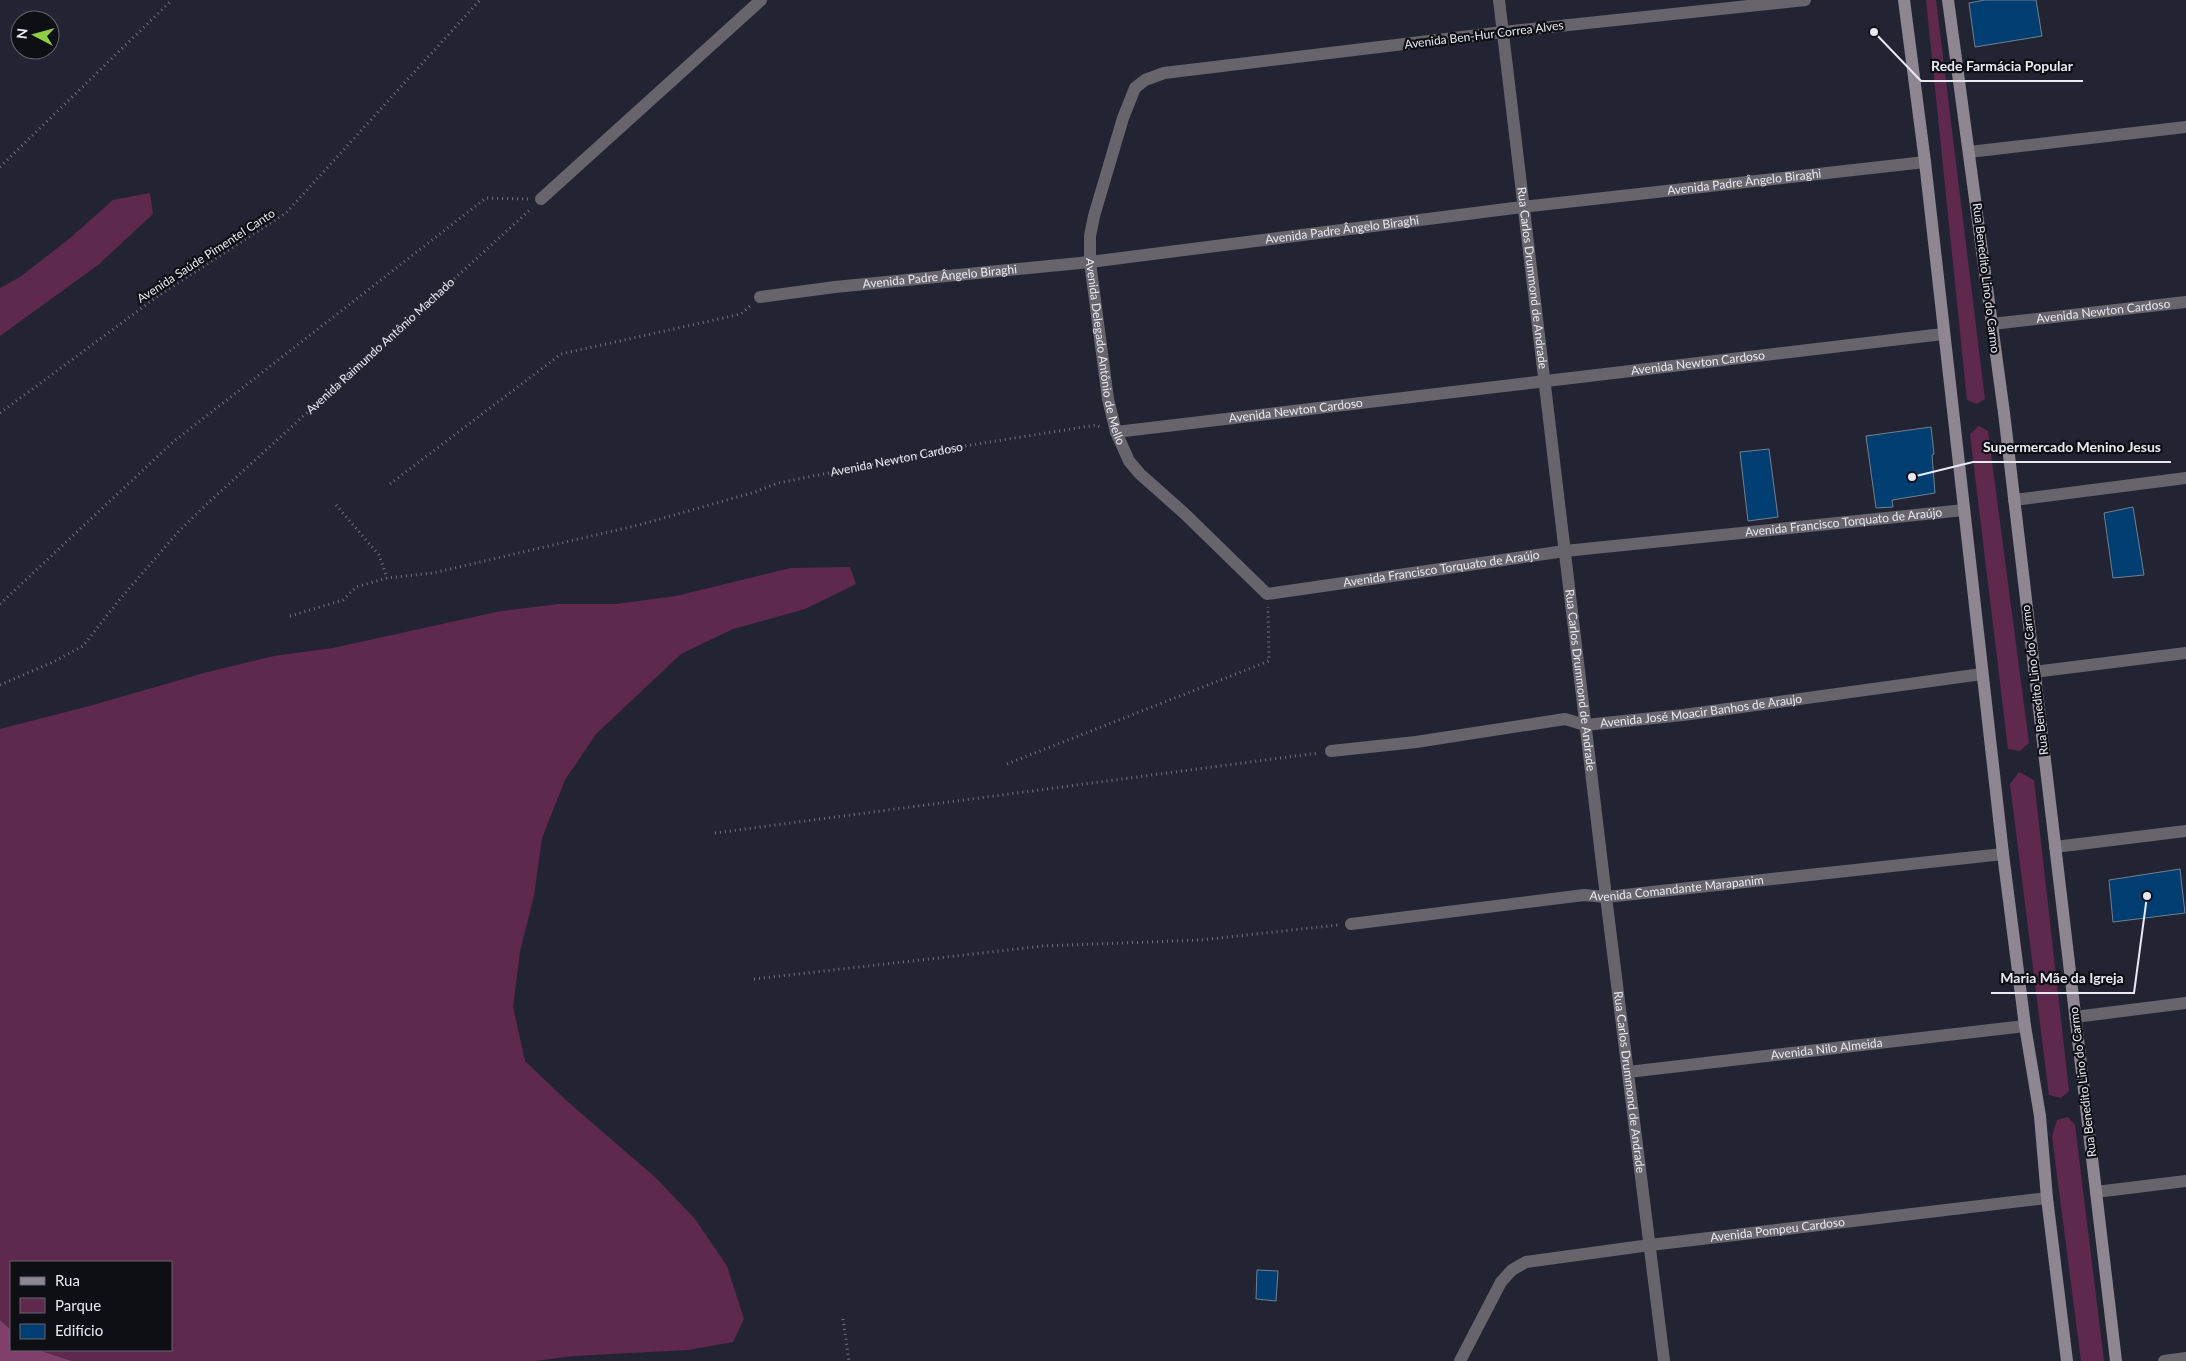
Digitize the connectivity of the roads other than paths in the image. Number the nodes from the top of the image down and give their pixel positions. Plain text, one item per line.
1 (761, 0) edge
2 (1499, 0) edge
3 (1805, 0) edge
4 (1904, 0) edge
5 (1948, 0) edge
6 (1503, 32) junction
7 (1164, 73) joint
8 (2186, 127) edge
9 (1969, 152) junction
10 (1925, 162) junction
11 (542, 199) road end
12 (1522, 207) junction
13 (1090, 262) junction
14 (760, 297) road end
15 (2186, 302) edge
16 (1992, 324) junction
17 (1943, 334) junction
18 (1546, 380) junction
19 (1116, 432) junction
20 (2186, 478) edge
21 (2014, 500) junction
22 (1964, 510) junction
23 (1566, 551) junction
24 (1267, 594) joint
25 (2186, 653) edge
26 (2034, 672) junction
27 (1982, 674) junction
28 (1585, 725) junction
29 (1331, 751) road end
30 (2186, 831) edge
31 (2055, 847) junction
32 (2002, 854) junction
33 (1606, 897) junction
34 (1351, 924) road end
35 (2186, 1003) edge
36 (2075, 1016) junction
37 (2025, 1026) junction
38 (1628, 1072) junction
39 (2186, 1181) edge
40 (2096, 1192) junction
41 (2047, 1198) junction
42 (1650, 1245) junction
43 (2186, 1358) edge
44 (1460, 1361) edge
45 (1664, 1361) edge
46 (2066, 1361) edge
47 (2116, 1361) edge
48 (2164, 1361) edge

1 - 11 street
2 - 6 street, Rua Carlos Drummond de Andrade
3 - 6 street, Avenida Ben-Hur Correa Alves
4 - 10 main road
5 - 9 main road, Rua Benedito Lino do Carmo
6 - 7 street, Avenida Ben-Hur Correa Alves
6 - 12 street, Rua Carlos Drummond de Andrade
7 - 13 street, Avenida Delegado Antônio de Mello
8 - 9 street
9 - 16 main road, Rua Benedito Lino do Carmo
10 - 12 street, Avenida Padre Ângelo Biraghi
10 - 17 main road
12 - 13 street, Avenida Padre Ângelo Biraghi
12 - 18 street, Rua Carlos Drummond de Andrade
13 - 14 street, Avenida Padre Ângelo Biraghi
13 - 19 street, Avenida Delegado Antônio de Mello
15 - 16 street, Avenida Newton Cardoso
16 - 21 main road, Rua Benedito Lino do Carmo
17 - 18 street, Avenida Newton Cardoso
17 - 22 main road
18 - 19 street, Avenida Newton Cardoso
18 - 23 street, Rua Carlos Drummond de Andrade
19 - 24 street, Avenida Delegado Antônio de Mello
20 - 21 street
21 - 26 main road, Rua Benedito Lino do Carmo
22 - 23 street, Avenida Francisco Torquato de Araújo
22 - 27 main road
23 - 24 street, Avenida Francisco Torquato de Araújo
23 - 28 street, Rua Carlos Drummond de Andrade
25 - 26 street
26 - 31 main road, Rua Benedito Lino do Carmo
27 - 28 street, Avenida José Moacir Banhos de Araujo
27 - 32 main road
28 - 29 street, Avenida José Moacir Banhos de Araujo
28 - 33 street, Rua Carlos Drummond de Andrade
30 - 31 street
31 - 36 main road, Rua Benedito Lino do Carmo
32 - 33 street, Avenida Comandante Marapanim
32 - 37 main road
33 - 34 street, Avenida Comandante Marapanim
33 - 38 street, Rua Carlos Drummond de Andrade
35 - 36 street
36 - 40 main road, Rua Benedito Lino do Carmo
37 - 38 street, Avenida Nilo Almeida
37 - 41 main road
38 - 42 street, Rua Carlos Drummond de Andrade
39 - 40 street
40 - 47 main road, Rua Benedito Lino do Carmo
41 - 42 street, Avenida Pompeu Cardoso
41 - 46 main road
42 - 44 street, Avenida Pompeu Cardoso
42 - 45 street, Rua Carlos Drummond de Andrade
43 - 48 street

